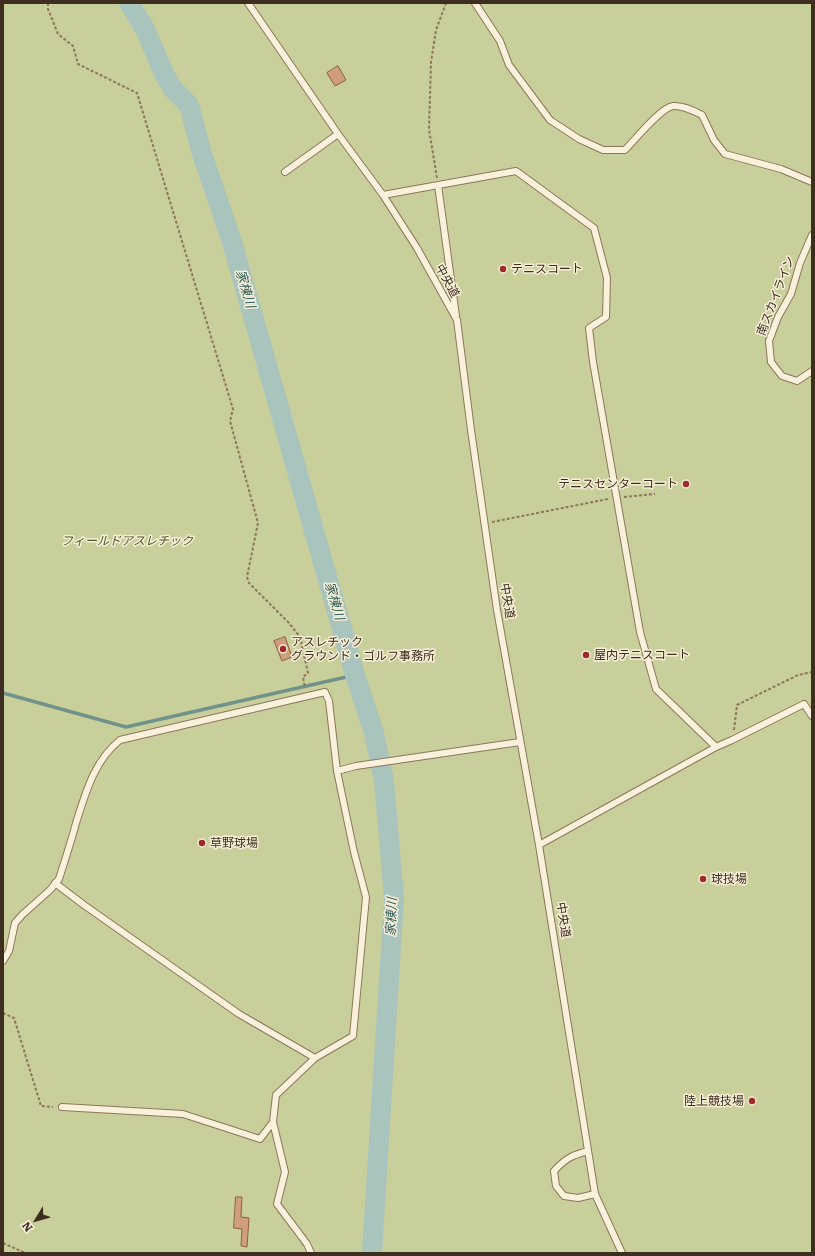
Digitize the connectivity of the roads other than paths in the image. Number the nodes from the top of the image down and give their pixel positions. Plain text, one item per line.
1 (248, 3) edge
2 (475, 3) edge
3 (338, 134) junction
4 (285, 172) dead end
5 (812, 182) edge
6 (438, 185) junction
7 (383, 194) junction
8 (812, 235) edge
9 (457, 320) junction
10 (812, 371) edge
11 (812, 716) edge
12 (520, 742) junction
13 (716, 747) junction
14 (338, 771) junction
15 (539, 845) junction
16 (56, 883) junction
17 (3, 961) edge
18 (315, 1058) junction
19 (62, 1107) road end
20 (273, 1122) junction
21 (588, 1151) junction
22 (596, 1194) junction
23 (311, 1253) edge
24 (622, 1253) edge

1 - 3 lane, 中央道
2 - 5 lane
3 - 4 lane
3 - 7 lane, 中央道
6 - 7 lane
6 - 9 lane
6 - 13 lane
7 - 9 lane, 中央道
8 - 10 lane, 南スカイライン
9 - 12 lane, 中央道
11 - 13 lane
12 - 14 lane
12 - 15 lane, 中央道
13 - 15 lane
14 - 16 lane
14 - 18 lane
15 - 21 lane, 中央道
16 - 17 lane
16 - 18 lane
18 - 20 lane
19 - 20 lane
20 - 23 lane
21 - 22 lane, 中央道
21 - 22 lane
22 - 24 lane, 中央道

